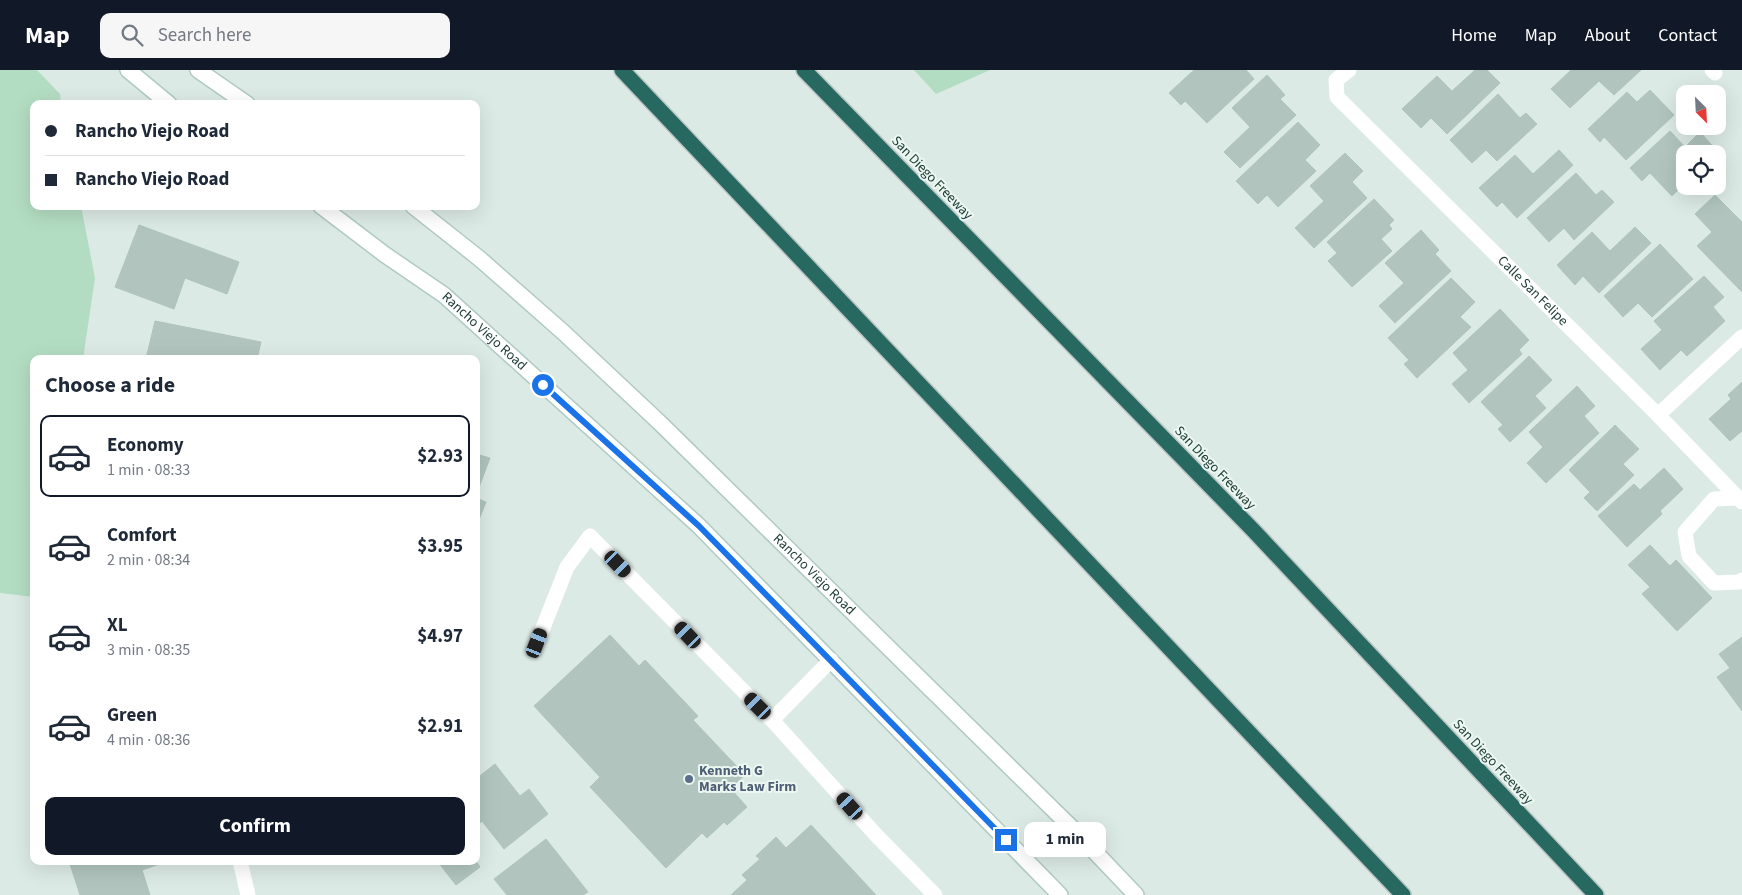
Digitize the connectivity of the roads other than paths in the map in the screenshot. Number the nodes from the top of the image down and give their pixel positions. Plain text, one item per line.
1 (128, 70) edge
2 (198, 70) edge
3 (622, 70) edge
4 (804, 70) edge
5 (1349, 70) edge
6 (164, 100) edge
7 (241, 100) edge
8 (326, 210) edge
9 (419, 210) edge
10 (1742, 338) edge
11 (1658, 415) junction
12 (1740, 500) edge
13 (1742, 580) edge
14 (537, 643) dead end
15 (831, 660) junction
16 (772, 720) junction
17 (241, 865) edge
18 (248, 895) edge
19 (935, 895) edge
20 (1060, 895) edge
21 (1136, 895) edge
22 (1403, 895) edge
23 (1596, 895) edge

1 - 6 main road
2 - 7 main road
3 - 22 highway
4 - 23 highway, San Diego Freeway
5 - 11 main road, Calle San Felipe
8 - 15 main road, Rancho Viejo Road
9 - 21 main road, Rancho Viejo Road
10 - 11 main road
11 - 12 main road, Calle San Felipe
12 - 13 main road, Calle San Felipe
14 - 16 main road
15 - 16 main road
15 - 20 main road, Rancho Viejo Road
16 - 19 main road
17 - 18 main road

